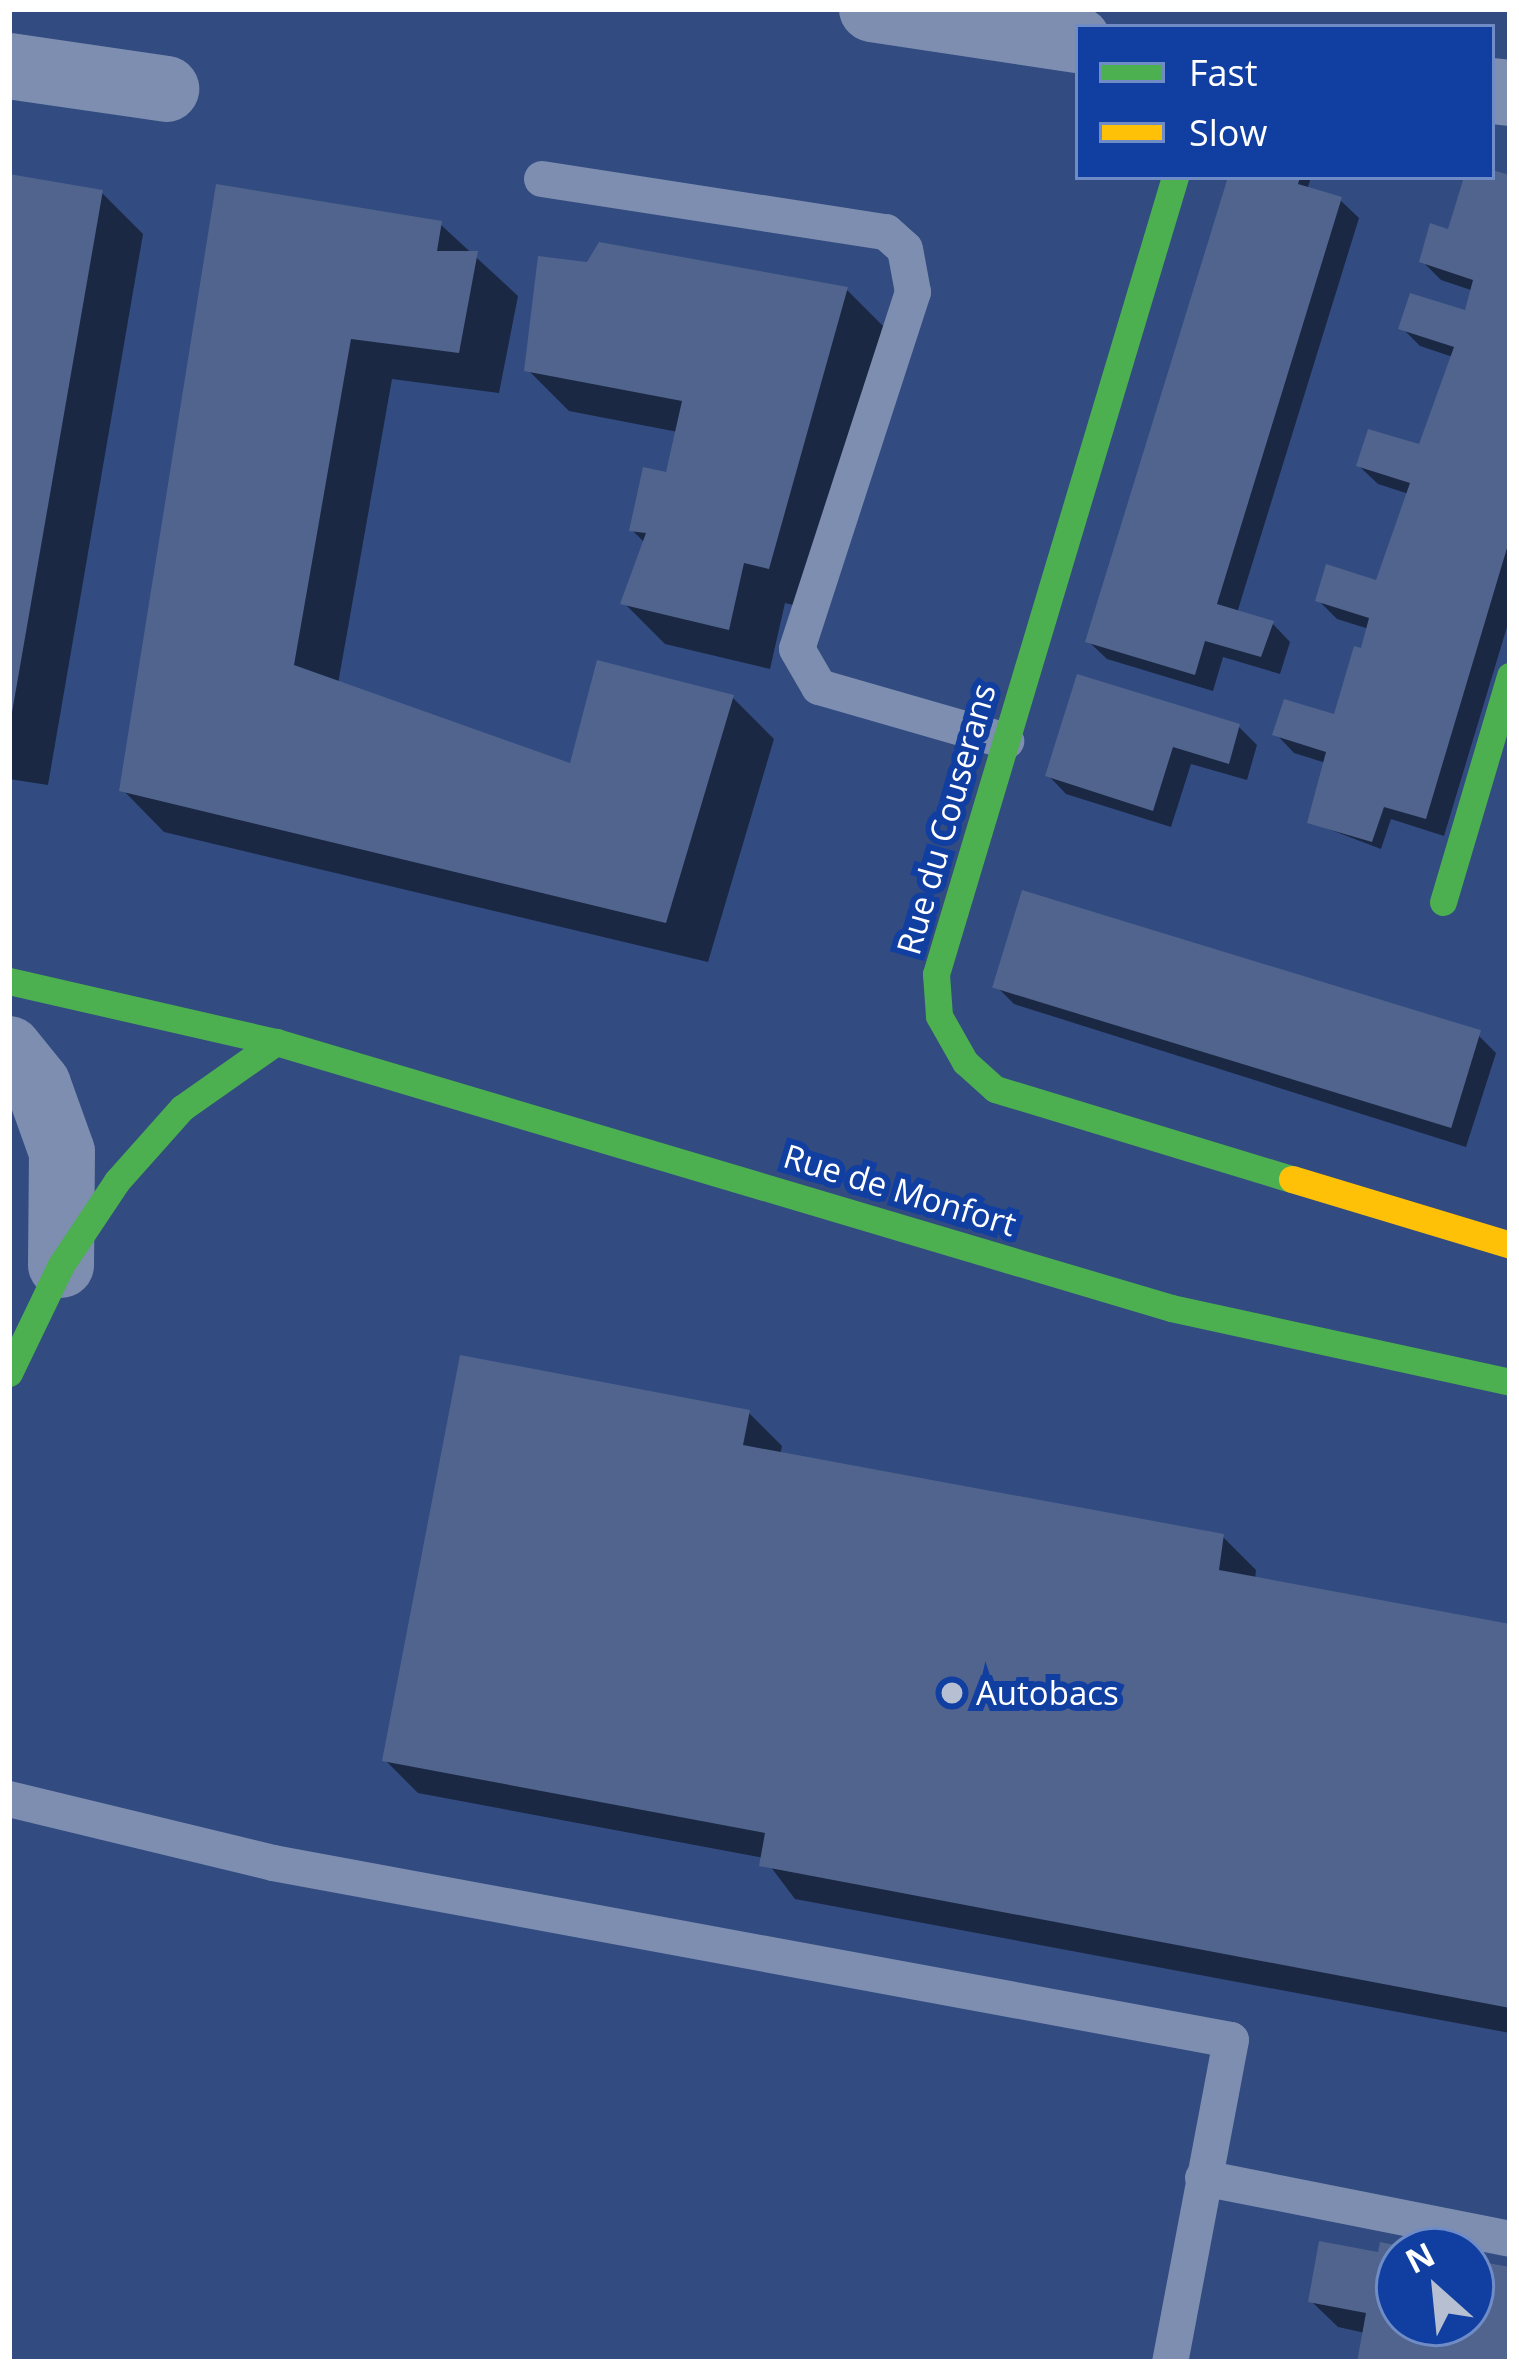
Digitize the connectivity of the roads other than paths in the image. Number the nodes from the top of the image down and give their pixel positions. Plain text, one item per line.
1 (909, 12) edge
2 (1075, 40) edge
3 (9, 66) edge
4 (166, 89) dead end
5 (542, 179) dead end
6 (1173, 180) edge
7 (1510, 676) edge
8 (1006, 741) junction
9 (1443, 902) dead end
10 (9, 980) edge
11 (276, 1042) junction
12 (9, 1049) edge
13 (1510, 1245) edge
14 (61, 1265) junction
15 (9, 1372) edge
16 (1510, 1382) edge
17 (9, 1799) edge
18 (1203, 2178) junction
19 (1510, 2239) edge
20 (1170, 2362) edge

1 - 2 street
3 - 4 street
5 - 8 lane
6 - 8 street, Rue du Couserans
7 - 9 street
8 - 13 street, Rue du Couserans
10 - 11 street, Rue de Monfort
11 - 14 street
11 - 16 street, Rue de Monfort
12 - 14 street
14 - 15 street
17 - 18 lane
18 - 19 lane
18 - 20 lane

